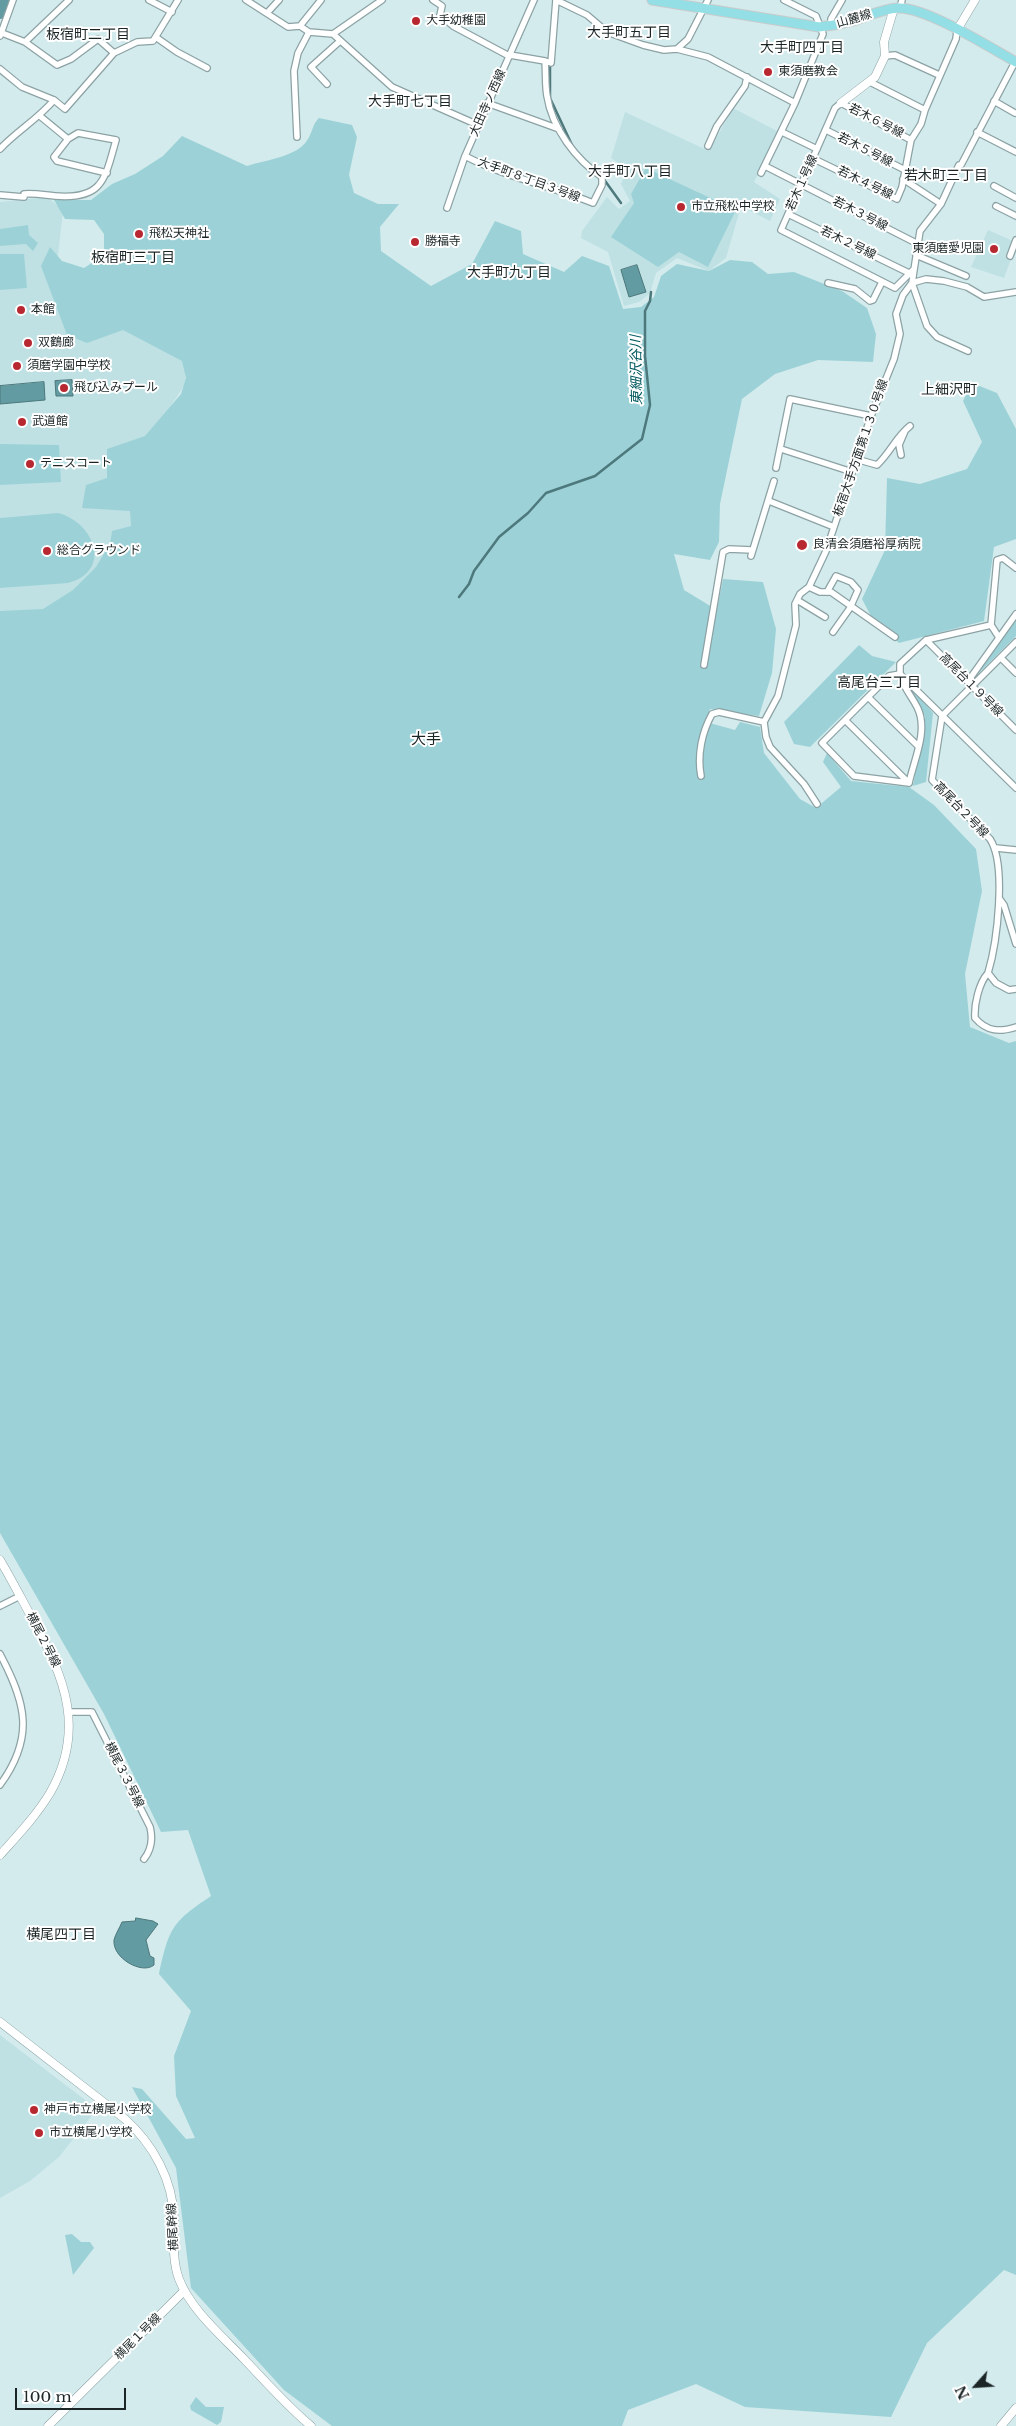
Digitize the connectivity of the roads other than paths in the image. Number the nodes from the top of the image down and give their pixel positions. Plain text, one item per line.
1 (13, 0) edge
2 (70, 0) edge
3 (149, 0) edge
4 (178, 0) edge
5 (246, 0) edge
6 (279, 0) edge
7 (321, 0) edge
8 (382, 0) edge
9 (433, 0) edge
10 (534, 0) edge
11 (556, 0) edge
12 (652, 0) edge
13 (784, 0) edge
14 (842, 0) edge
15 (975, 0) edge
16 (254, 2) edge
17 (707, 4) edge
18 (899, 5) edge
19 (172, 12) junction
20 (267, 13) junction
21 (0, 19) edge
22 (7, 20) junction
23 (300, 26) junction
24 (831, 26) junction
25 (819, 27) junction
26 (957, 30) junction
27 (309, 32) junction
28 (1, 34) edge
29 (334, 34) junction
30 (157, 38) junction
31 (340, 41) junction
32 (25, 42) junction
33 (678, 49) junction
34 (114, 53) junction
35 (509, 56) junction
36 (885, 56) junction
37 (547, 62) junction
38 (1016, 62) edge
39 (208, 68) dead end
40 (0, 69) edge
41 (939, 75) junction
42 (747, 77) junction
43 (870, 82) junction
44 (327, 84) dead end
45 (54, 100) junction
46 (994, 101) junction
47 (487, 103) junction
48 (795, 103) junction
49 (841, 103) junction
50 (925, 110) junction
51 (1015, 113) dead end
52 (40, 116) junction
53 (478, 125) junction
54 (559, 129) junction
55 (826, 130) junction
56 (782, 132) junction
57 (977, 132) junction
58 (297, 137) dead end
59 (68, 139) junction
60 (911, 140) junction
61 (708, 146) dead end
62 (0, 149) edge
63 (817, 149) junction
64 (1016, 152) edge
65 (465, 156) junction
66 (812, 158) junction
67 (765, 166) junction
68 (905, 170) junction
69 (107, 173) junction
70 (761, 173) dead end
71 (904, 179) junction
72 (801, 184) junction
73 (994, 186) dead end
74 (0, 195) edge
75 (1016, 198) edge
76 (941, 204) junction
77 (996, 206) dead end
78 (447, 208) dead end
79 (788, 214) junction
80 (1016, 216) edge
81 (1016, 240) edge
82 (918, 244) junction
83 (916, 255) junction
84 (1010, 256) dead end
85 (911, 271) junction
86 (966, 276) dead end
87 (882, 282) junction
88 (828, 283) dead end
89 (912, 284) junction
90 (1016, 292) edge
91 (968, 351) dead end
92 (871, 416) junction
93 (781, 449) junction
94 (901, 455) dead end
95 (856, 460) junction
96 (776, 468) dead end
97 (852, 472) junction
98 (774, 481) dead end
99 (770, 501) junction
100 (834, 527) junction
101 (1016, 568) edge
102 (809, 587) junction
103 (827, 592) junction
104 (797, 600) junction
105 (851, 605) junction
106 (1016, 614) edge
107 (825, 617) dead end
108 (991, 625) junction
109 (833, 632) dead end
110 (895, 636) dead end
111 (998, 636) junction
112 (926, 640) junction
113 (1016, 642) edge
114 (1001, 658) junction
115 (704, 665) dead end
116 (1016, 673) edge
117 (900, 674) junction
118 (972, 686) junction
119 (868, 697) junction
120 (942, 716) junction
121 (845, 720) junction
122 (764, 722) junction
123 (1016, 730) edge
124 (918, 746) junction
125 (702, 776) dead end
126 (909, 783) junction
127 (1015, 786) edge
128 (818, 804) dead end
129 (996, 848) junction
130 (1016, 850) edge
131 (998, 898) junction
132 (1016, 944) edge
133 (988, 973) junction
134 (1016, 989) edge
135 (1016, 1027) edge
136 (0, 1560) edge
137 (20, 1596) junction
138 (0, 1606) edge
139 (0, 1654) edge
140 (69, 1712) junction
141 (0, 1786) edge
142 (0, 1855) edge
143 (144, 1859) dead end
144 (0, 2022) edge
145 (184, 2291) junction
146 (1016, 2408) edge
147 (48, 2426) edge
148 (312, 2426) edge
149 (1001, 2426) edge

1 - 22 street
2 - 32 street
3 - 19 street
4 - 19 street
5 - 16 street
6 - 20 street
7 - 23 street
8 - 29 street
9 - 35 street
10 - 35 street, 大田寺ノ西線
11 - 33 street
11 - 37 street
12 - 17 main road, 山麓線
13 - 25 street
14 - 24 street
15 - 26 street
16 - 20 street
17 - 25 main road, 山麓線
17 - 33 street
18 - 24 main road, 山麓線
18 - 26 main road
18 - 36 street, 若木１号線
19 - 30 street
20 - 23 street
21 - 22 street
22 - 28 street
23 - 27 street
24 - 25 main road, 山麓線
25 - 48 street
26 - 38 main road
26 - 41 street
27 - 29 street
27 - 58 street
28 - 32 street
29 - 31 street
30 - 34 street
30 - 39 street
31 - 44 street
31 - 53 street
32 - 34 street
33 - 42 street
34 - 45 street
35 - 37 street
35 - 47 street, 大田寺ノ西線
36 - 41 street
36 - 43 street, 若木１号線
37 - 54 street
38 - 46 street
40 - 45 street
41 - 50 street
42 - 48 street
42 - 61 street
43 - 49 street, 若木１号線
43 - 50 street
45 - 52 street
46 - 51 street
46 - 57 street
47 - 53 street, 大田寺ノ西線
47 - 54 street
48 - 56 street
49 - 55 street, 若木１号線
49 - 60 street, 若木６号線
50 - 60 street
52 - 59 street
52 - 62 street
53 - 65 street, 大田寺ノ西線
54 - 65 street, 大手町８丁目３号線
55 - 63 street, 若木１号線
55 - 68 street, 若木５号線
56 - 63 street
56 - 67 street
57 - 64 street
57 - 76 street
59 - 69 street
59 - 69 street
60 - 68 street
63 - 66 street, 若木１号線
65 - 78 street, 大田寺ノ西線
66 - 71 street, 若木４号線
66 - 72 street, 若木１号線
67 - 70 street
67 - 72 street, 若木３号線
68 - 71 street
69 - 74 street
71 - 76 street
72 - 79 street, 若木１号線
72 - 82 street, 若木３号線
73 - 75 street
76 - 82 street
77 - 80 street
79 - 85 street, 若木２号線
79 - 87 street, 若木１号線
81 - 84 street
82 - 83 street
83 - 85 street
83 - 86 street
85 - 87 street
85 - 89 street
87 - 88 street
89 - 90 street
89 - 91 street
89 - 92 street, 板宿大手方面第１３０号線
92 - 93 street
92 - 95 street, 板宿大手方面第１３０号線
93 - 96 street
93 - 97 street
94 - 95 street
95 - 97 street, 板宿大手方面第１３０号線
97 - 100 street, 板宿大手方面第１３０号線
98 - 99 street
99 - 100 street
99 - 115 street
100 - 102 street, 板宿大手方面第１３０号線
101 - 108 street
102 - 103 street
102 - 104 street, 板宿大手方面第１３０号線
103 - 105 street
103 - 105 street
104 - 107 street
104 - 122 street
105 - 109 street
105 - 110 street
106 - 111 street
108 - 111 street
108 - 112 street
111 - 118 street
112 - 117 street
112 - 118 street, 高尾台１９号線
113 - 114 street
114 - 116 street
114 - 118 street
117 - 119 street
117 - 120 street
117 - 124 street
118 - 120 street
118 - 123 street, 高尾台１９号線
119 - 121 street
119 - 124 street
120 - 127 street
120 - 129 street, 高尾台２号線
121 - 126 street
121 - 126 street
122 - 125 street
122 - 128 street
124 - 126 street
129 - 130 street
129 - 131 street, 高尾台２号線
131 - 132 street
131 - 133 street, 高尾台２号線
133 - 134 street
133 - 135 street, 高尾台２号線
136 - 137 street, 横尾２号線
137 - 138 street
137 - 140 street, 横尾２号線
139 - 141 street
140 - 142 street, 横尾２号線
140 - 143 street, 横尾３３号線
144 - 145 street, 横尾幹線
145 - 147 street, 横尾１号線
145 - 148 street, 横尾幹線
146 - 149 street

